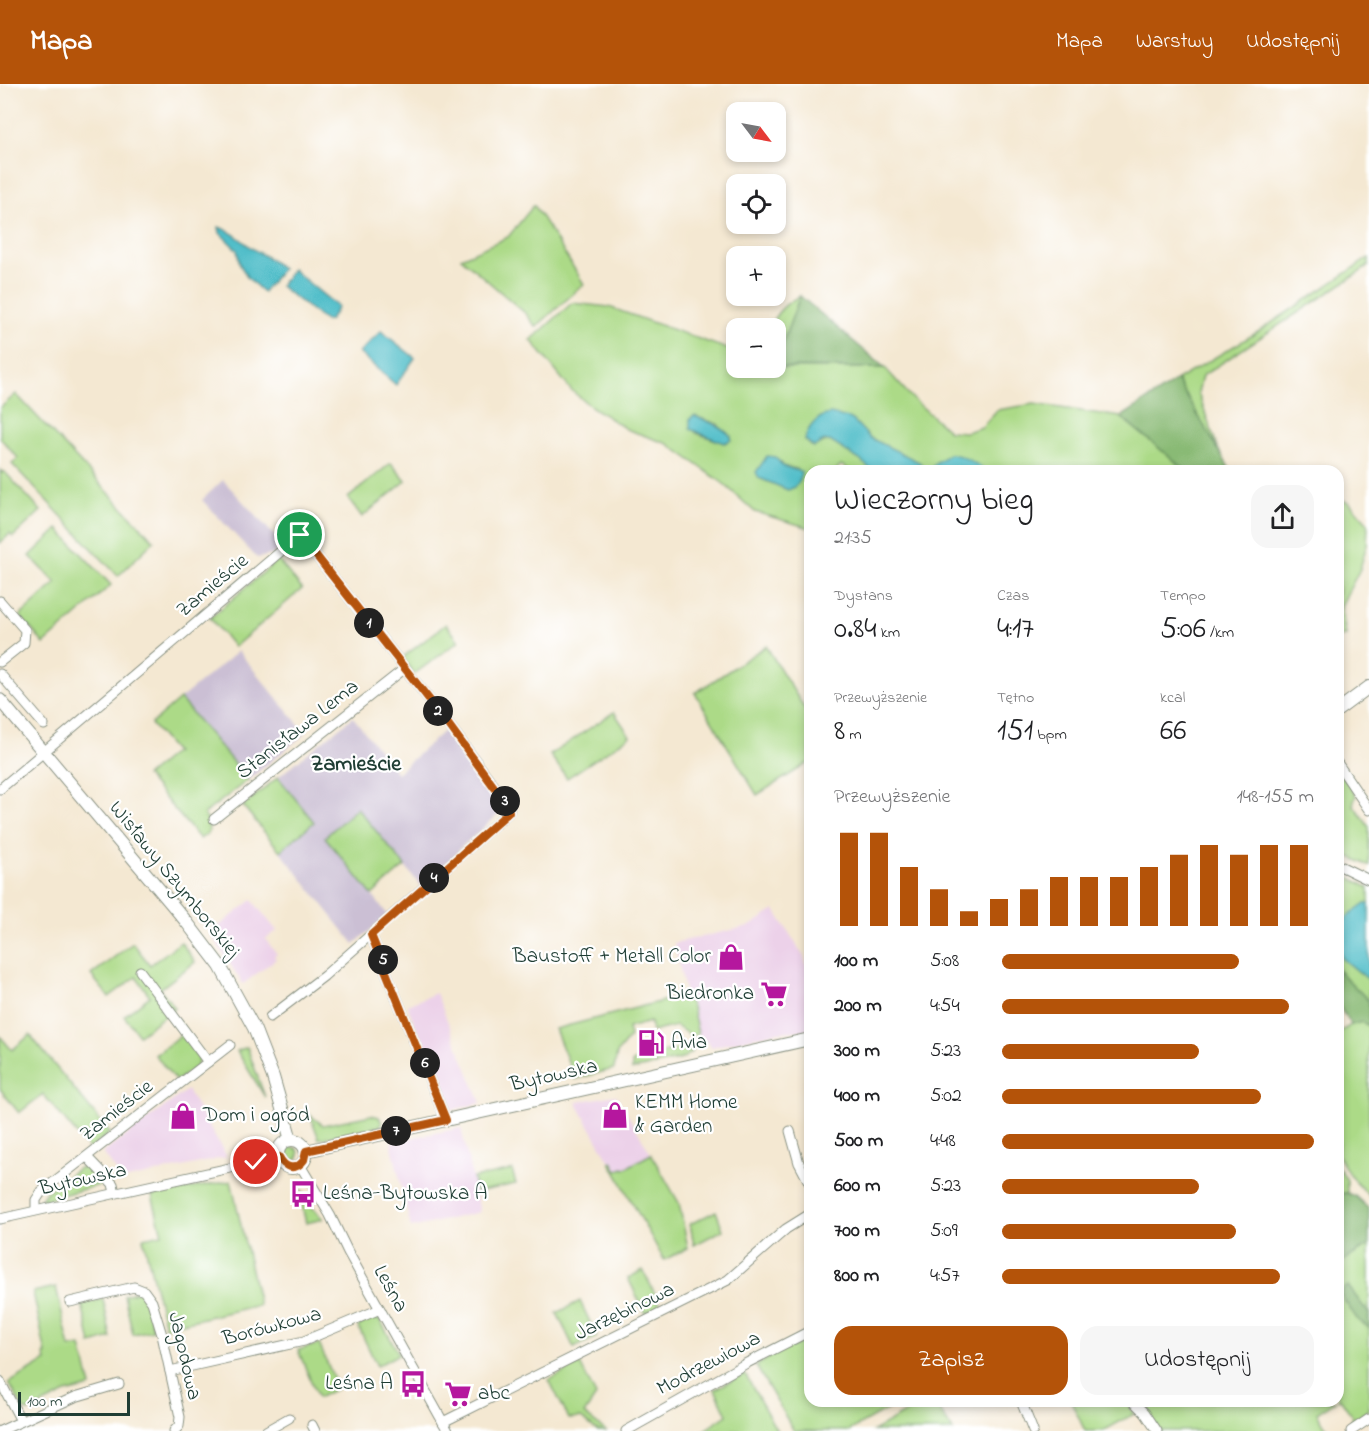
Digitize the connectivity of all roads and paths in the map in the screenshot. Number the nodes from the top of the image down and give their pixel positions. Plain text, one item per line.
1 (0, 601) edge
2 (0, 662) edge
3 (404, 669) junction
4 (0, 674) edge
5 (1369, 687) edge
6 (0, 700) edge
7 (1344, 706) edge
8 (44, 725) dead end
9 (44, 752) junction
10 (1344, 772) edge
11 (0, 789) edge
12 (1368, 805) edge
13 (214, 819) dead end
14 (1344, 868) edge
15 (1369, 880) edge
16 (371, 935) junction
17 (140, 971) dead end
18 (270, 1017) dead end
19 (804, 1041) edge
20 (230, 1046) dead end
21 (208, 1062) junction
22 (446, 1120) junction
23 (790, 1131) dead end
24 (291, 1140) junction
25 (306, 1151) junction
26 (87, 1157) junction
27 (279, 1157) junction
28 (300, 1165) junction
29 (804, 1173) edge
30 (115, 1193) junction
31 (36, 1210) junction
32 (0, 1218) edge
33 (804, 1218) edge
34 (70, 1302) dead end
35 (380, 1309) junction
36 (804, 1334) edge
37 (170, 1371) junction
38 (0, 1381) edge
39 (119, 1384) dead end
40 (1023, 1407) edge
41 (1139, 1407) edge
42 (290, 1418) dead end
43 (1369, 1419) edge
44 (21, 1421) junction
45 (443, 1422) junction
46 (0, 1431) edge
47 (174, 1431) edge
48 (266, 1431) edge
49 (448, 1431) edge
50 (626, 1431) edge
51 (1033, 1431) edge
52 (1157, 1431) edge
53 (1351, 1431) edge

1 - 2 street
3 - 9 street, Zamieście
3 - 13 street, Stanisława Lema
3 - 16 street, Zamieście
4 - 8 street
5 - 7 main road
6 - 9 main road, Wisławy Szymborskiej
9 - 11 street, Zamieście
9 - 24 main road, Wisławy Szymborskiej
10 - 12 street
14 - 15 street
16 - 18 street, Zamieście
16 - 22 street
17 - 21 street
19 - 22 main road, Bytowska
20 - 21 street, Zamieście
21 - 26 street, Zamieście
22 - 25 main road, Bytowska
23 - 29 street
24 - 25 main road
24 - 27 main road
25 - 28 main road
26 - 30 street
26 - 31 street, Zamieście
27 - 28 main road
27 - 30 street, Bytowska
28 - 35 street, Leśna
30 - 31 street, Bytowska
31 - 32 street, Bytowska
33 - 45 street, Jarzębinowa
34 - 37 street, Jagodowa
35 - 37 street, Borówkowa
35 - 45 street, Leśna
36 - 50 street, Modrzewiowa
37 - 47 street, Jagodowa
38 - 44 street
39 - 44 street
40 - 51 street
41 - 52 street
42 - 48 street
43 - 53 street
44 - 46 street
45 - 49 street, Leśna

